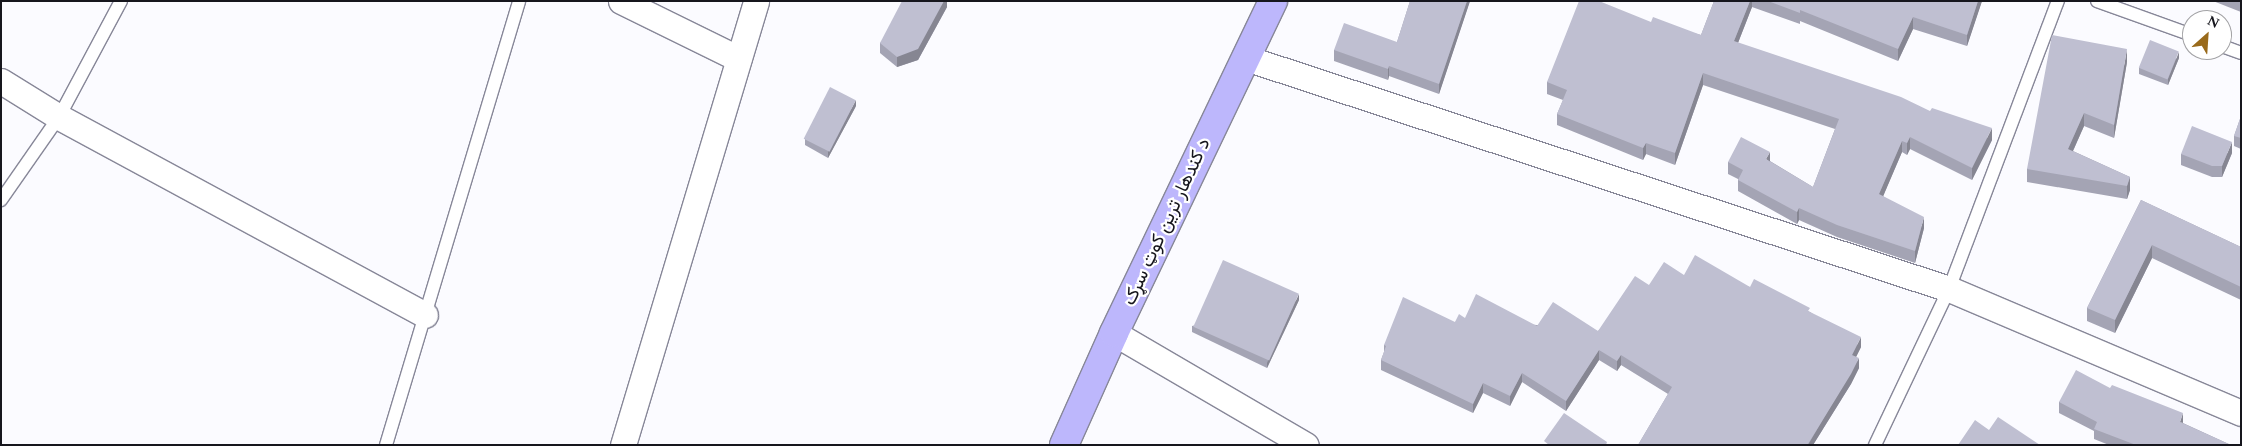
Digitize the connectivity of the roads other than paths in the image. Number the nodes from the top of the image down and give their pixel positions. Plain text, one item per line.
1 (121, 1) edge
2 (520, 1) edge
3 (621, 1) edge
4 (756, 1) edge
5 (1273, 1) edge
6 (2058, 1) edge
7 (2097, 1) edge
8 (2182, 31) edge
9 (1246, 58) junction
10 (740, 59) junction
11 (1, 81) edge
12 (59, 117) junction
13 (1, 200) edge
14 (1949, 289) junction
15 (426, 315) junction
16 (1114, 333) junction
17 (2241, 413) edge
18 (386, 445) edge
19 (623, 445) edge
20 (1064, 445) edge
21 (1306, 445) edge
22 (1875, 445) edge

1 - 12 lane
2 - 15 lane
3 - 10 street
4 - 10 street
5 - 9 main road, د کندهار ترين کوټ سړک
6 - 14 lane
7 - 8 lane
9 - 14 street
9 - 16 main road, د کندهار ترين کوټ سړک
10 - 19 street
11 - 12 street
12 - 13 lane
12 - 15 street
14 - 17 street
14 - 22 lane
15 - 18 lane
16 - 20 main road, د کندهار ترين کوټ سړک
16 - 21 street

